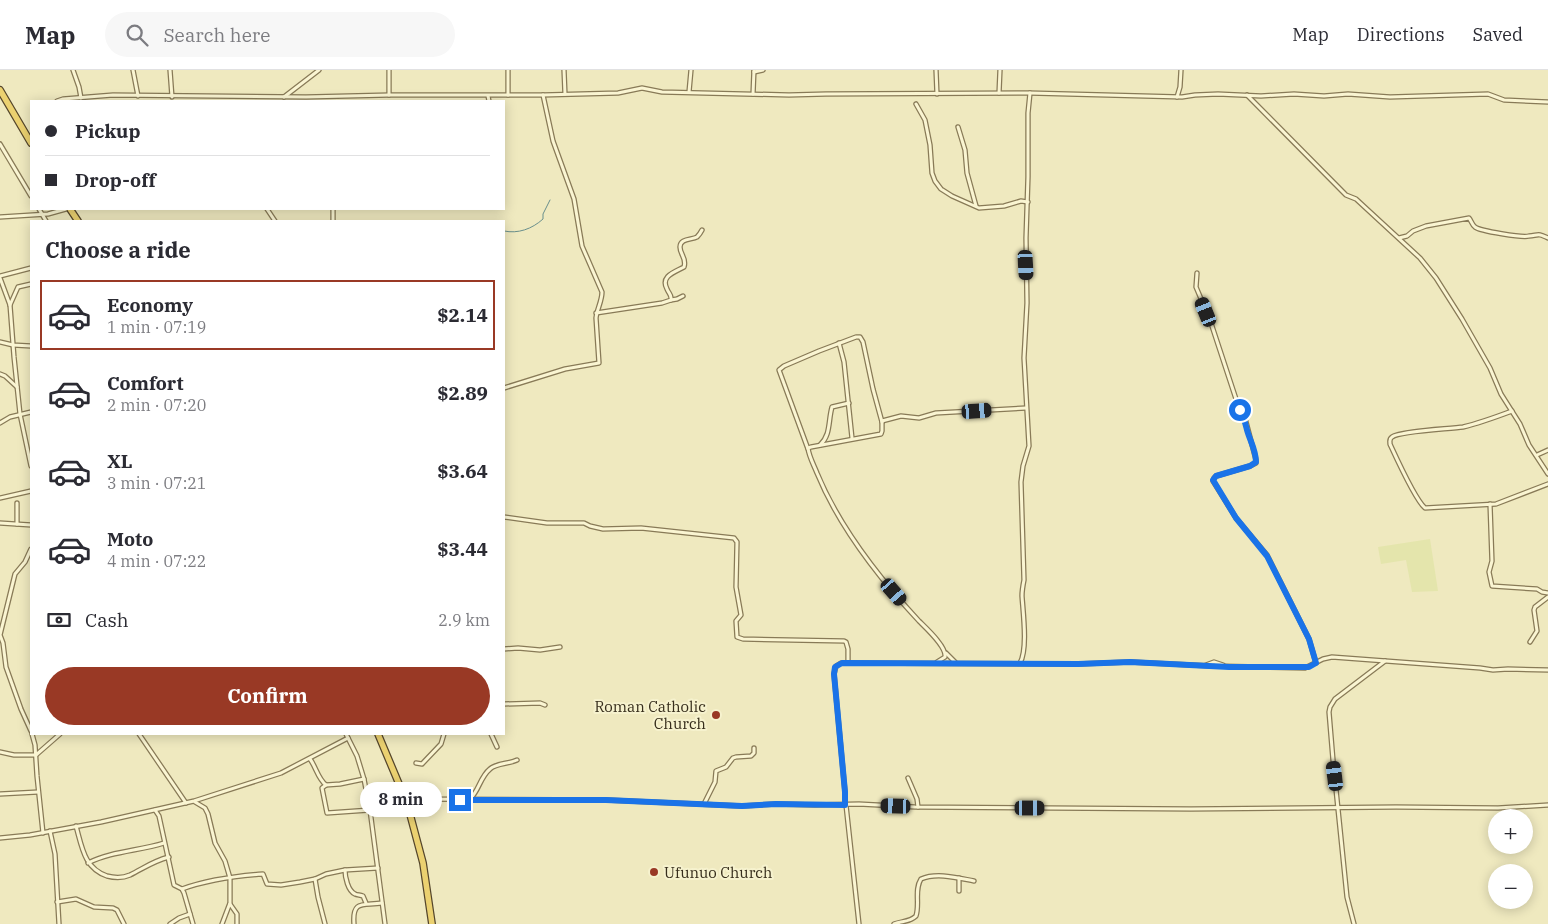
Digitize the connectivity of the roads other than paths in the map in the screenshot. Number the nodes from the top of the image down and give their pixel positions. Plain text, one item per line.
1 (73, 70) edge
2 (133, 70) edge
3 (170, 70) edge
4 (319, 70) edge
5 (389, 70) edge
6 (508, 70) edge
7 (564, 70) edge
8 (691, 70) edge
9 (763, 70) edge
10 (936, 70) edge
11 (1000, 70) edge
12 (1181, 70) edge
13 (754, 71) edge
14 (0, 90) edge
15 (689, 92) junction
16 (999, 93) junction
17 (1030, 93) junction
18 (565, 94) junction
19 (753, 94) junction
20 (937, 94) junction
21 (389, 95) junction
22 (508, 95) junction
23 (543, 95) junction
24 (1247, 95) junction
25 (138, 96) junction
26 (488, 96) junction
27 (172, 97) junction
28 (284, 97) junction
29 (1177, 97) junction
30 (81, 98) junction
31 (292, 99) edge
32 (330, 99) edge
33 (59, 100) edge
34 (489, 100) edge
35 (1548, 102) edge
36 (916, 104) dead end
37 (958, 127) dead end
38 (30, 141) edge
39 (0, 144) edge
40 (30, 194) edge
41 (1028, 202) junction
42 (976, 207) junction
43 (40, 210) edge
44 (61, 210) edge
45 (42, 214) junction
46 (0, 217) edge
47 (45, 220) edge
48 (702, 230) dead end
49 (1399, 238) junction
50 (1548, 238) edge
51 (30, 268) edge
52 (1197, 273) dead end
53 (0, 277) edge
54 (30, 284) edge
55 (683, 296) dead end
56 (671, 300) junction
57 (10, 305) junction
58 (596, 313) junction
59 (0, 342) edge
60 (840, 344) junction
61 (13, 345) junction
62 (30, 346) edge
63 (0, 374) edge
64 (18, 388) junction
65 (505, 388) edge
66 (849, 403) junction
67 (1026, 408) junction
68 (1512, 411) junction
69 (30, 412) edge
70 (20, 414) junction
71 (882, 422) junction
72 (0, 423) edge
73 (852, 438) junction
74 (820, 445) junction
75 (808, 449) junction
76 (1548, 450) edge
77 (1537, 455) junction
78 (30, 461) edge
79 (1548, 474) edge
80 (1548, 484) edge
81 (30, 491) edge
82 (0, 498) edge
83 (18, 503) dead end
84 (1490, 504) junction
85 (505, 517) edge
86 (0, 523) edge
87 (17, 524) junction
88 (30, 525) edge
89 (30, 552) edge
90 (1548, 593) edge
91 (1548, 597) edge
92 (1530, 642) dead end
93 (560, 647) dead end
94 (505, 649) edge
95 (946, 653) junction
96 (1385, 661) junction
97 (848, 662) junction
98 (934, 663) junction
99 (955, 663) junction
100 (1316, 663) junction
101 (1020, 664) junction
102 (1548, 670) edge
103 (505, 704) edge
104 (545, 705) dead end
105 (30, 728) edge
106 (33, 735) edge
107 (59, 735) edge
108 (140, 735) edge
109 (346, 735) edge
110 (378, 735) edge
111 (444, 735) edge
112 (491, 735) edge
113 (348, 738) junction
114 (497, 747) dead end
115 (754, 748) dead end
116 (0, 752) edge
117 (36, 755) junction
118 (310, 759) junction
119 (517, 760) dead end
120 (416, 763) dead end
121 (908, 778) dead end
122 (364, 779) junction
123 (326, 785) junction
124 (38, 792) junction
125 (0, 794) edge
126 (368, 799) junction
127 (470, 800) junction
128 (194, 801) junction
129 (406, 801) junction
130 (186, 803) junction
131 (703, 804) junction
132 (846, 805) junction
133 (1548, 806) edge
134 (918, 807) junction
135 (1339, 808) junction
136 (155, 810) junction
137 (370, 810) junction
138 (76, 826) junction
139 (50, 831) junction
140 (43, 833) junction
141 (0, 838) edge
142 (164, 843) junction
143 (169, 857) junction
144 (88, 863) junction
145 (378, 868) junction
146 (345, 870) junction
147 (230, 878) junction
148 (959, 878) junction
149 (315, 879) junction
150 (974, 881) dead end
151 (182, 889) junction
152 (959, 891) dead end
153 (58, 902) junction
154 (230, 903) junction
155 (366, 903) junction
156 (382, 903) junction
157 (190, 914) junction
158 (59, 924) edge
159 (124, 924) edge
160 (170, 924) edge
161 (193, 924) edge
162 (222, 924) edge
163 (237, 924) edge
164 (325, 924) edge
165 (354, 924) edge
166 (385, 924) edge
167 (432, 924) edge
168 (859, 924) edge
169 (894, 924) edge
170 (1354, 924) edge

1 - 30 street
2 - 25 street
3 - 27 street
4 - 28 street
5 - 21 street
6 - 22 street
7 - 18 street
8 - 15 street
9 - 13 street
10 - 20 street
11 - 16 street
12 - 29 street
13 - 19 street
14 - 38 highway
15 - 18 street
15 - 19 street
16 - 17 street
16 - 20 street
17 - 29 street
17 - 41 street
18 - 23 street
19 - 20 street
21 - 26 street
21 - 32 street
22 - 23 street
22 - 26 street
23 - 58 street
24 - 29 street
24 - 35 street
24 - 49 street
25 - 27 street
25 - 30 street
26 - 34 street
27 - 28 street
28 - 31 street
30 - 33 street
31 - 32 street
36 - 42 street
37 - 42 street
39 - 40 street
41 - 42 street
41 - 67 street
43 - 45 street
44 - 45 street
45 - 46 street
45 - 47 street
48 - 56 street
49 - 50 street
49 - 68 street
51 - 53 street
52 - 100 street
53 - 57 street
54 - 57 street
55 - 56 street
56 - 58 street
57 - 61 street
58 - 65 street
59 - 61 street
60 - 66 street
60 - 71 street
60 - 75 street
61 - 62 street
61 - 64 street
63 - 64 street
64 - 70 street
66 - 73 street
66 - 74 street
67 - 71 street
67 - 101 street
68 - 77 street
68 - 84 street
69 - 70 street
70 - 72 street
70 - 78 street
71 - 73 street
73 - 74 street
74 - 75 street
75 - 95 street
76 - 77 street
77 - 79 street
80 - 84 street
81 - 82 street
83 - 87 street
84 - 90 street
85 - 97 street
86 - 87 street
87 - 88 street
89 - 105 street
91 - 92 street
93 - 94 street
95 - 98 street
95 - 99 street
96 - 100 street
96 - 102 street
96 - 135 street
97 - 98 street
97 - 132 street
98 - 99 street
99 - 101 street
100 - 101 street
103 - 104 street
106 - 117 street
107 - 117 street
108 - 130 street
109 - 113 street
110 - 129 highway
111 - 120 street
112 - 114 street
113 - 118 street
113 - 122 street
115 - 131 street
116 - 117 street
117 - 124 street
118 - 123 street
118 - 128 street
119 - 127 street
121 - 134 street
122 - 123 street
122 - 126 street
123 - 137 street
124 - 125 street
124 - 140 street
126 - 129 street
126 - 137 street
127 - 129 street
127 - 131 street
128 - 130 street
128 - 147 street
129 - 167 highway
130 - 136 street
131 - 132 street
132 - 134 street
132 - 168 street
133 - 135 street
134 - 135 street
135 - 170 street
136 - 138 street
136 - 142 street
137 - 145 street
138 - 139 street
138 - 144 street
139 - 140 street
139 - 153 street
140 - 141 street
142 - 143 street
142 - 144 street
143 - 144 street
143 - 151 street
145 - 146 street
145 - 156 street
146 - 149 street
146 - 155 street
147 - 149 street
147 - 151 street
147 - 154 street
148 - 150 street
148 - 152 street
148 - 169 street
149 - 164 street
151 - 157 street
153 - 158 street
153 - 159 street
154 - 162 street
154 - 163 street
155 - 156 street
155 - 165 street
156 - 166 street
157 - 160 street
157 - 161 street

